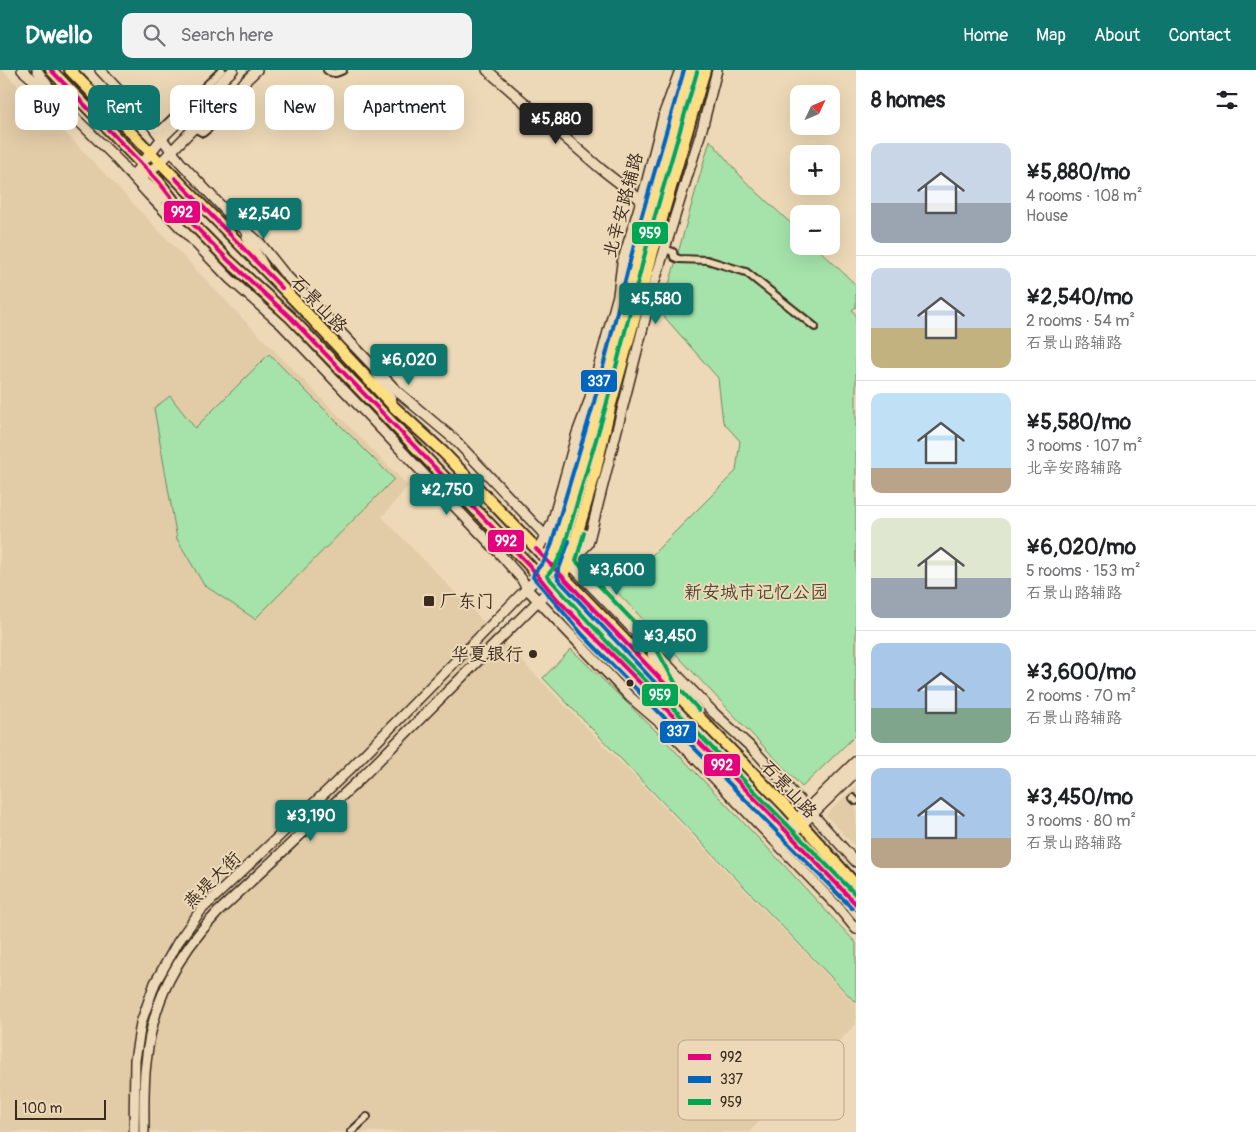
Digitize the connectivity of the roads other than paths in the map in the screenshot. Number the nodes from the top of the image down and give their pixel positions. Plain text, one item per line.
1 (22, 70) edge
2 (37, 70) edge
3 (50, 70) edge
4 (70, 70) edge
5 (222, 70) edge
6 (233, 70) edge
7 (257, 70) edge
8 (327, 70) edge
9 (343, 70) edge
10 (487, 70) edge
11 (680, 70) edge
12 (691, 70) edge
13 (705, 70) edge
14 (717, 70) edge
15 (101, 71) edge
16 (40, 85) edge
17 (47, 85) edge
18 (241, 85) edge
19 (78, 121) edge
20 (192, 130) edge
21 (160, 135) junction
22 (150, 152) junction
23 (172, 152) junction
24 (117, 160) junction
25 (160, 163) junction
26 (145, 167) junction
27 (137, 176) junction
28 (641, 200) junction
29 (186, 217) junction
30 (235, 221) junction
31 (666, 249) junction
32 (268, 274) junction
33 (654, 284) junction
34 (640, 301) junction
35 (815, 327) dead end
36 (616, 347) junction
37 (375, 368) junction
38 (595, 378) junction
39 (395, 408) junction
40 (546, 536) junction
41 (557, 548) junction
42 (538, 550) junction
43 (550, 563) junction
44 (568, 563) junction
45 (539, 576) junction
46 (563, 576) junction
47 (527, 589) junction
48 (550, 589) junction
49 (538, 600) junction
50 (647, 645) junction
51 (672, 690) junction
52 (856, 761) edge
53 (856, 772) edge
54 (810, 811) junction
55 (799, 821) junction
56 (788, 832) junction
57 (777, 843) junction
58 (856, 862) edge
59 (856, 885) edge
60 (856, 904) edge
61 (856, 929) edge
62 (367, 1117) dead end
63 (134, 1132) edge
64 (144, 1132) edge
65 (351, 1132) edge

1 - 16 street, 石景山路
2 - 17 street
3 - 26 main road, 石景山路
4 - 22 main road, 石景山路
5 - 21 street
6 - 21 street
7 - 18 street
8 - 9 street
10 - 28 street
11 - 28 street, 北辛安路辅路
12 - 36 main road
13 - 34 main road
14 - 31 street
15 - 21 street
19 - 24 street, 石景山路
20 - 23 street
21 - 22 street
21 - 23 street
22 - 25 main road, 石景山路
22 - 26 street
23 - 25 street
23 - 30 street
24 - 27 street, 石景山路
24 - 47 street
25 - 26 street
25 - 32 main road, 石景山路
26 - 27 street
26 - 29 main road, 石景山路
27 - 29 street, 石景山路
28 - 38 street, 北辛安路辅路
29 - 45 main road, 石景山路
30 - 32 street
30 - 37 street
31 - 33 street
31 - 35 street
32 - 39 main road, 石景山路
33 - 34 street
33 - 44 street
34 - 44 main road
36 - 38 street
36 - 41 main road
37 - 39 street
37 - 40 street
38 - 40 street, 北辛安路辅路
39 - 42 main road, 石景山路
40 - 41 street
40 - 42 street, 北辛安路辅路
41 - 43 main road
41 - 44 street
42 - 43 main road, 石景山路
43 - 45 main road
43 - 46 main road, 石景山路
44 - 46 main road
44 - 50 street
45 - 47 street, 燕堤大街
45 - 48 main road, 石景山路
46 - 48 main road
46 - 51 main road, 石景山路
47 - 49 street
47 - 63 street, 燕堤大街
48 - 49 street, 燕堤大街
48 - 56 main road, 石景山路
49 - 57 street
49 - 64 street, 燕堤大街
50 - 51 street
50 - 54 street
51 - 55 main road, 石景山路
52 - 54 street
53 - 54 street
54 - 55 street
54 - 58 street
55 - 56 street
55 - 59 main road, 石景山路
56 - 57 street
56 - 60 main road, 石景山路
57 - 61 street
62 - 65 street

